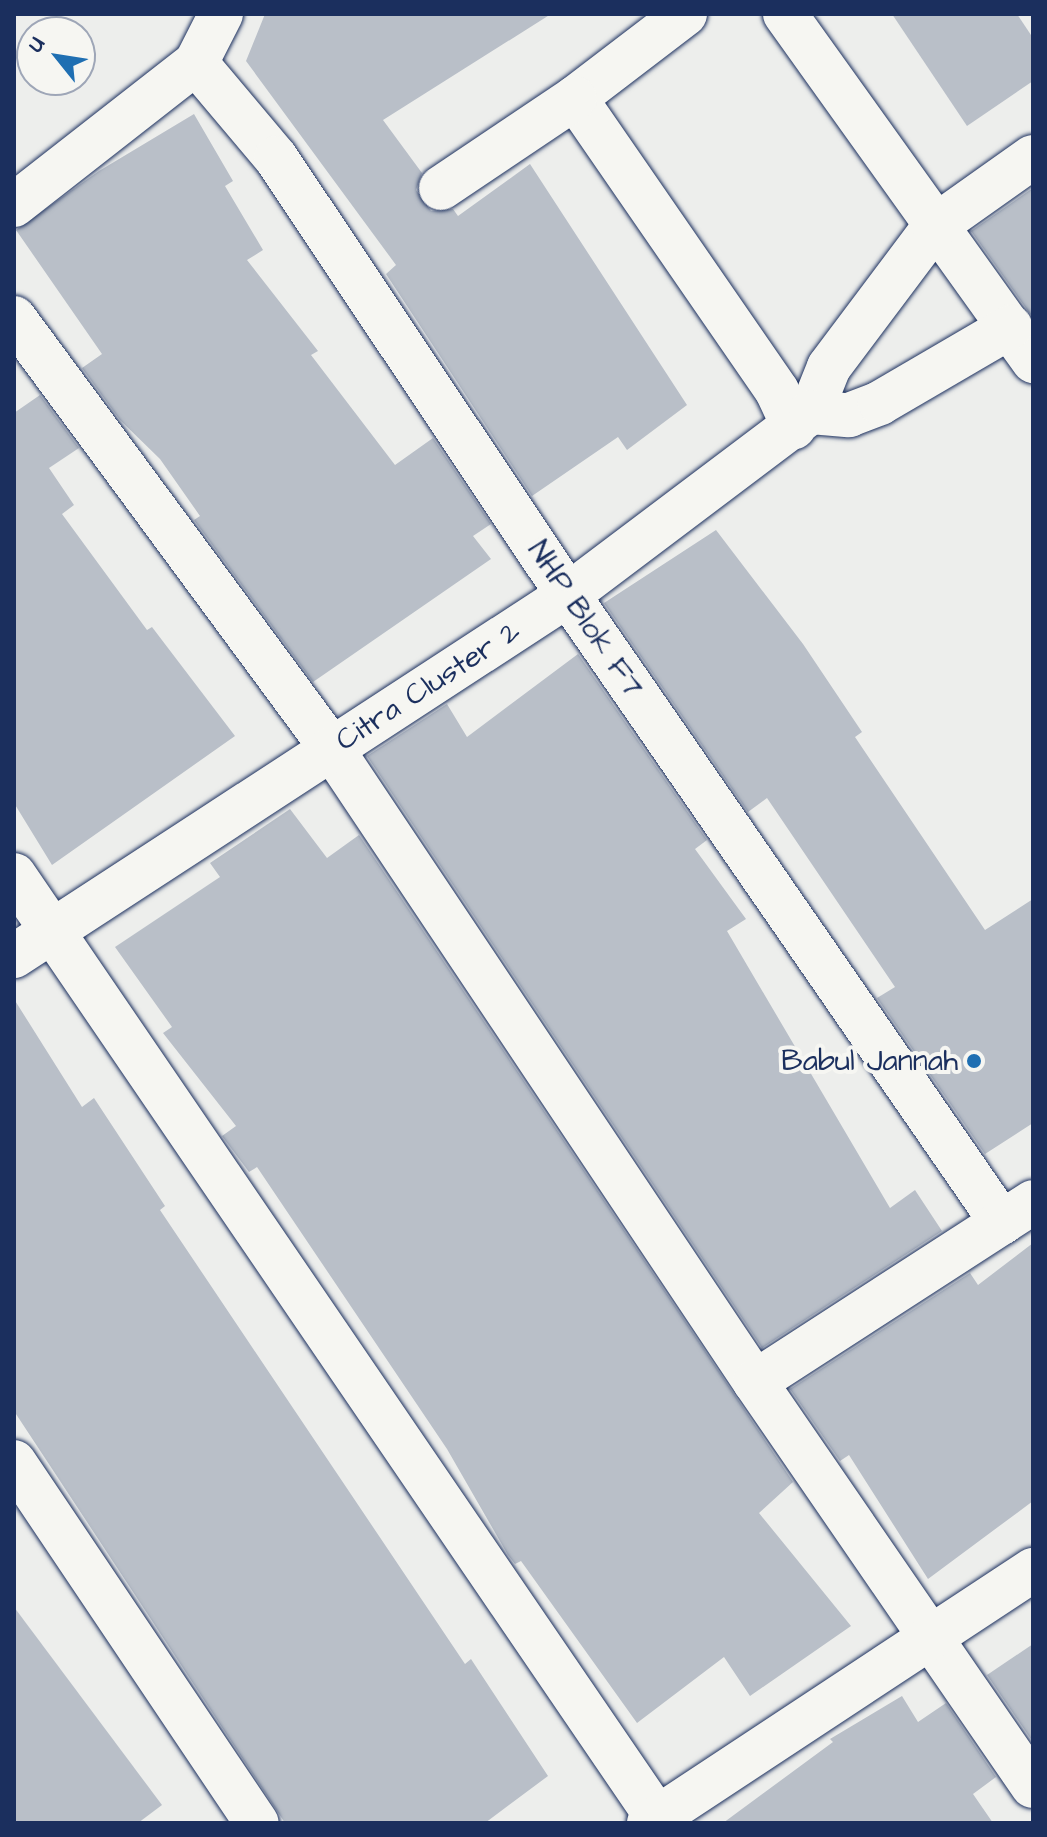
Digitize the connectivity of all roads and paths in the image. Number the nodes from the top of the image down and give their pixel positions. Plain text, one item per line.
1 (221, 14) edge
2 (685, 14) edge
3 (785, 14) edge
4 (196, 63) junction
5 (575, 98) junction
6 (1033, 157) edge
7 (441, 188) dead end
8 (14, 205) edge
9 (934, 227) junction
10 (14, 318) edge
11 (1022, 344) edge
12 (803, 420) junction
13 (568, 595) junction
14 (332, 749) junction
15 (14, 875) edge
16 (51, 929) junction
17 (14, 956) edge
18 (1017, 1213) edge
19 (755, 1382) junction
20 (14, 1462) edge
21 (1033, 1570) edge
22 (931, 1639) junction
23 (1033, 1786) edge
24 (248, 1819) edge
25 (656, 1821) edge

1 - 4 street
2 - 5 street
3 - 9 street
4 - 8 street
4 - 13 street, NHP Blok F7
5 - 7 street
5 - 12 street
6 - 9 street
9 - 11 street
9 - 12 street
10 - 14 street
11 - 12 street
12 - 13 street, Citra Cluster 2
13 - 14 street, Citra Cluster 2
13 - 18 street, NHP Blok F7
14 - 16 street, Citra Cluster 2
14 - 19 street
15 - 16 street
16 - 17 street, Citra Cluster 2
16 - 25 street
18 - 19 street
19 - 22 street
20 - 24 street
21 - 22 street
22 - 23 street
22 - 25 street

